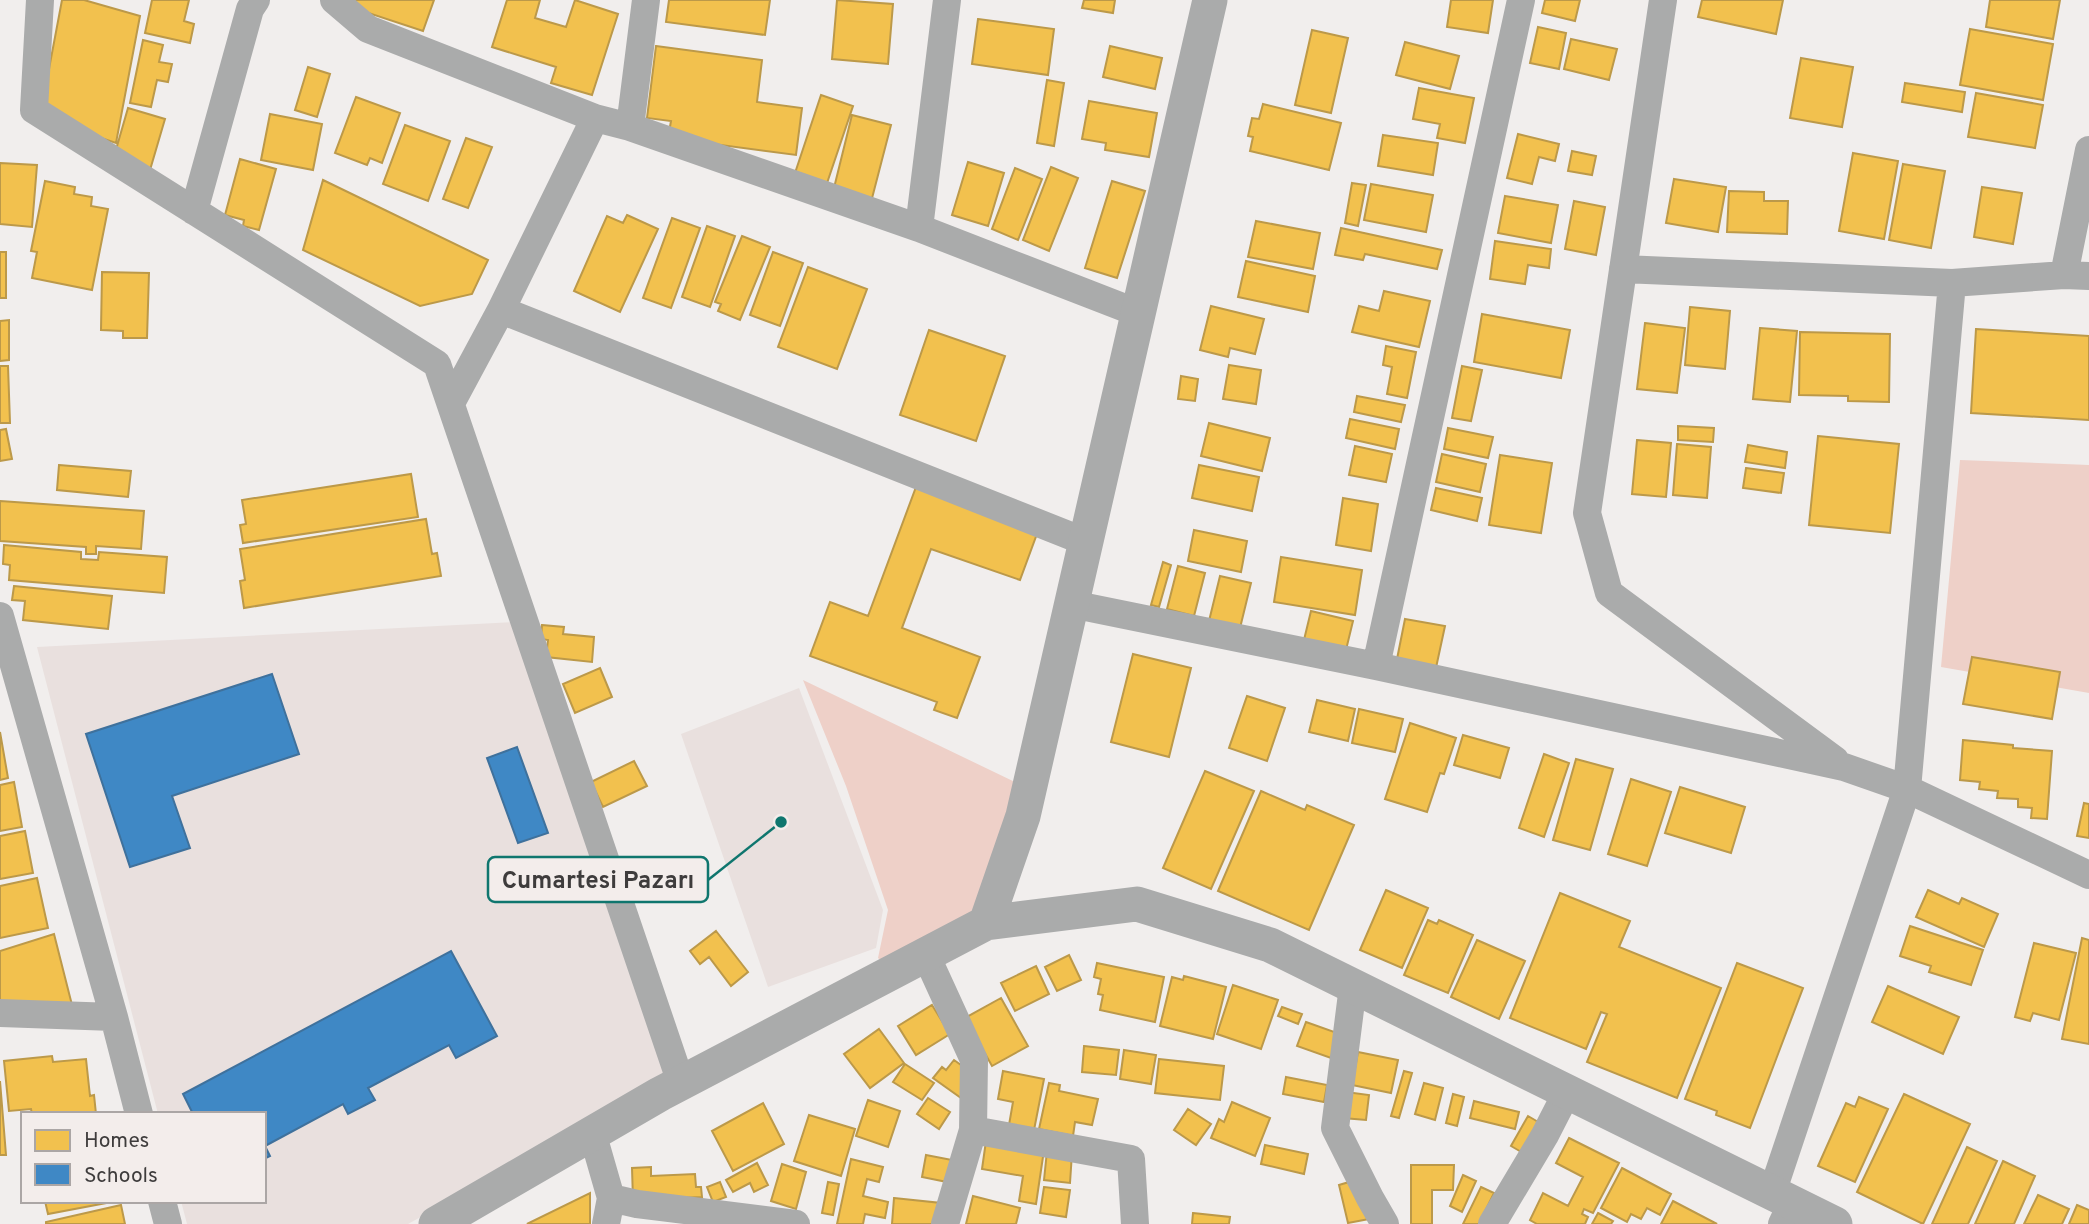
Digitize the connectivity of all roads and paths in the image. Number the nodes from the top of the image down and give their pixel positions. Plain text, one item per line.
1 (40, 0) edge
2 (256, 0) edge
3 (334, 0) edge
4 (646, 0) edge
5 (947, 0) edge
6 (1210, 0) edge
7 (1521, 0) edge
8 (1663, 0) edge
9 (596, 118) junction
10 (630, 127) junction
11 (2089, 150) edge
12 (194, 211) junction
13 (919, 228) junction
14 (1623, 269) junction
15 (2077, 276) edge
16 (1952, 284) junction
17 (501, 310) junction
18 (1138, 313) junction
19 (451, 403) junction
20 (1086, 542) junction
21 (1072, 604) junction
22 (0, 616) edge
23 (1376, 666) junction
24 (1844, 766) junction
25 (1907, 789) junction
26 (2089, 875) edge
27 (986, 923) junction
28 (926, 955) junction
29 (1353, 986) junction
30 (0, 1013) edge
31 (114, 1017) junction
32 (681, 1083) junction
33 (1567, 1092) junction
34 (138, 1112) edge
35 (973, 1130) junction
36 (592, 1132) junction
37 (163, 1203) edge
38 (1782, 1206) edge
39 (608, 1211) edge
40 (168, 1224) edge
41 (436, 1224) edge
42 (796, 1224) edge
43 (945, 1224) edge
44 (1135, 1224) edge
45 (1385, 1224) edge
46 (1492, 1224) edge
47 (1835, 1224) edge

1 - 12 street
2 - 12 street
3 - 9 street
4 - 10 street
5 - 13 street
6 - 18 street
7 - 23 street
8 - 14 street
9 - 10 street
9 - 17 street
10 - 13 street
11 - 15 street
12 - 19 street
13 - 18 street
14 - 16 street
14 - 24 street
15 - 16 street
16 - 25 street
17 - 19 street
17 - 20 street
18 - 20 street
19 - 32 street
20 - 21 street
21 - 23 street
21 - 27 street
22 - 31 street
23 - 24 street
24 - 25 street
25 - 26 street
25 - 38 street
27 - 28 street
27 - 29 street
28 - 32 street
28 - 35 street
29 - 33 street
29 - 45 street
30 - 31 street
31 - 34 street
32 - 36 street
33 - 38 street
33 - 46 street
35 - 43 street
35 - 44 street
36 - 39 street
36 - 41 street
37 - 40 street
38 - 47 street
39 - 42 street

